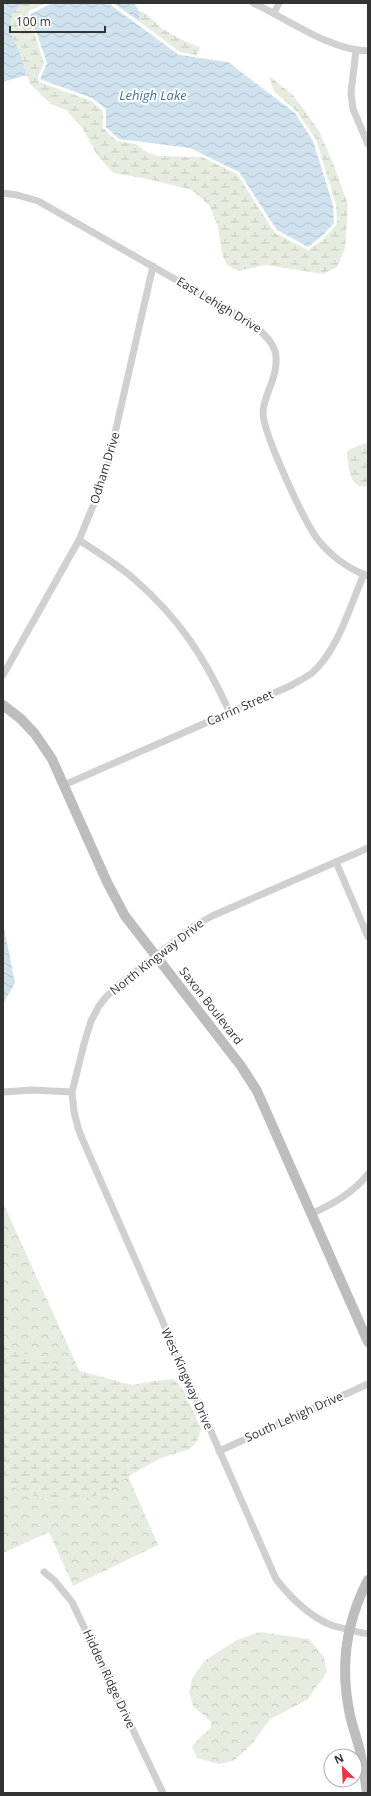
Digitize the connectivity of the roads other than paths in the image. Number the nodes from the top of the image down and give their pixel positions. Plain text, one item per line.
1 (253, 3) edge
2 (279, 3) edge
3 (274, 13) junction
4 (356, 50) junction
5 (368, 51) edge
6 (368, 144) edge
7 (3, 193) edge
8 (153, 266) junction
9 (79, 540) junction
10 (366, 575) edge
11 (3, 675) edge
12 (3, 705) edge
13 (230, 713) junction
14 (64, 785) junction
15 (368, 848) edge
16 (336, 862) junction
17 (368, 937) edge
18 (155, 956) junction
19 (3, 1092) edge
20 (72, 1092) junction
21 (368, 1175) edge
22 (311, 1214) junction
23 (368, 1342) edge
24 (368, 1384) edge
25 (219, 1451) junction
26 (44, 1572) dead end
27 (368, 1580) edge
28 (349, 1629) junction
29 (368, 1634) edge
30 (163, 1793) edge
31 (367, 1793) edge

1 - 3 street
2 - 3 street
3 - 4 street
4 - 5 street
4 - 6 street
7 - 8 street, East Lehigh Drive
8 - 9 street, Odham Drive
8 - 10 street, East Lehigh Drive
9 - 11 street, Odham Drive
9 - 13 street
10 - 13 street, Carrin Street
12 - 14 main road, Saxon Boulevard
13 - 14 street, Carrin Street
14 - 18 main road, Saxon Boulevard
15 - 16 street, North Kingway Drive
16 - 17 street
16 - 18 street, North Kingway Drive
18 - 20 street, North Kingway Drive
18 - 22 main road, Saxon Boulevard
19 - 20 street
20 - 25 street, West Kingway Drive
21 - 22 street
22 - 23 main road, Saxon Boulevard
24 - 25 street, South Lehigh Drive
25 - 28 street, West Kingway Drive
26 - 30 street, Hidden Ridge Drive
27 - 28 main road
28 - 29 street, West Kingway Drive
28 - 31 main road

